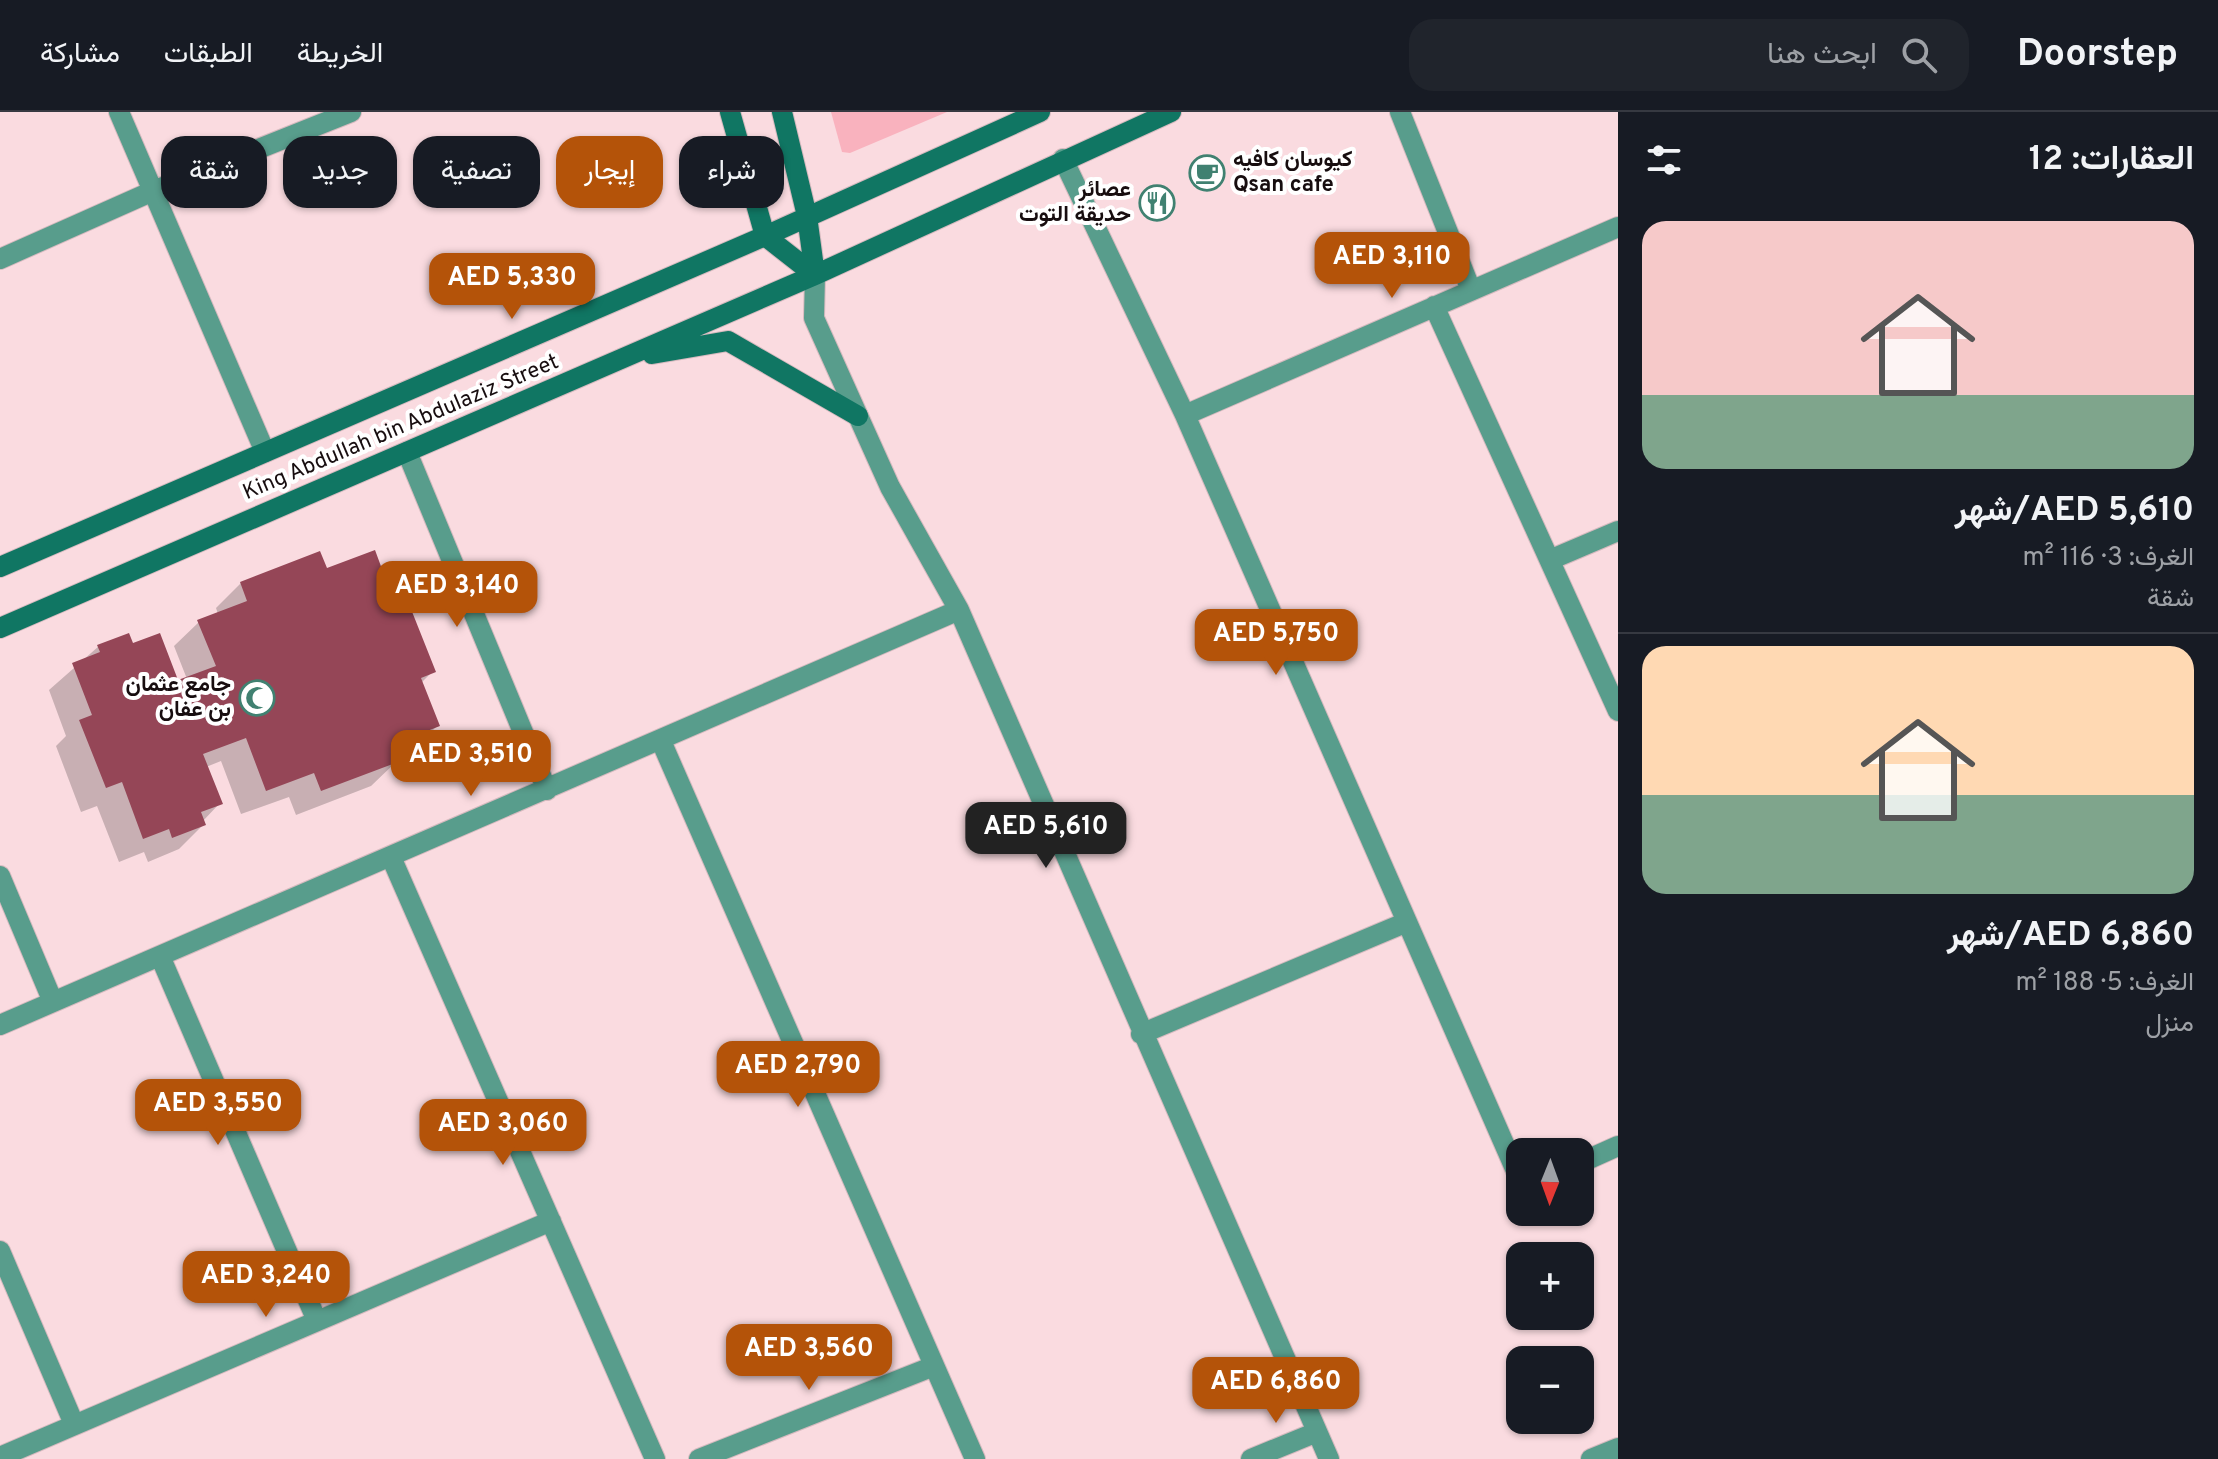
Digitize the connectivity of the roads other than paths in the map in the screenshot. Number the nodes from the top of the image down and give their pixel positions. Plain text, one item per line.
1 (119, 112) edge
2 (351, 112) edge
3 (730, 112) edge
4 (782, 112) edge
5 (1040, 112) edge
6 (1171, 112) edge
7 (1400, 112) edge
8 (1063, 159) junction
9 (153, 191) junction
10 (807, 216) junction
11 (1618, 227) edge
12 (765, 236) junction
13 (0, 259) edge
14 (815, 275) junction
15 (1471, 290) junction
16 (1434, 306) junction
17 (620, 359) junction
18 (1185, 415) junction
19 (858, 416) junction
20 (265, 452) junction
21 (407, 452) junction
22 (1618, 531) edge
23 (1552, 559) junction
24 (0, 567) edge
25 (959, 610) junction
26 (0, 628) edge
27 (1618, 711) edge
28 (661, 741) junction
29 (547, 790) junction
30 (391, 857) junction
31 (0, 876) edge
32 (1407, 922) junction
33 (160, 956) junction
34 (53, 1002) junction
35 (0, 1025) edge
36 (1141, 1034) junction
37 (1618, 1146) edge
38 (1506, 1148) edge
39 (1594, 1157) edge
40 (551, 1221) junction
41 (0, 1251) edge
42 (317, 1321) junction
43 (934, 1366) junction
44 (74, 1424) junction
45 (1317, 1432) junction
46 (1618, 1448) edge
47 (0, 1457) edge
48 (655, 1459) edge
49 (699, 1459) edge
50 (975, 1459) edge
51 (1251, 1459) edge
52 (1329, 1459) edge
53 (1591, 1459) edge

1 - 9 street
2 - 9 street
3 - 12 main road
4 - 10 main road
5 - 10 main road, King Abdullah bin Abdulaziz Street
6 - 8 main road, King Abdullah bin Abdulaziz Street
7 - 15 street
8 - 14 main road, King Abdullah bin Abdulaziz Street
8 - 18 street
9 - 13 street
9 - 20 street
10 - 12 main road, King Abdullah bin Abdulaziz Street
10 - 14 main road
11 - 15 street
12 - 14 main road
12 - 20 main road, King Abdullah bin Abdulaziz Street
14 - 17 main road, King Abdullah bin Abdulaziz Street
14 - 19 street
15 - 16 street
16 - 18 street
16 - 23 street
17 - 19 main road
17 - 21 main road, King Abdullah bin Abdulaziz Street
18 - 32 street
19 - 25 street
20 - 24 main road, King Abdullah bin Abdulaziz Street
21 - 26 main road, King Abdullah bin Abdulaziz Street
21 - 29 street
22 - 23 street
23 - 27 street
25 - 28 street
25 - 36 street
28 - 29 street
28 - 43 street
29 - 30 street
30 - 33 street
30 - 40 street
31 - 34 street
32 - 36 street
32 - 38 street
33 - 34 street
33 - 42 street
34 - 35 street
36 - 45 street
37 - 39 street
40 - 42 street
40 - 48 street
41 - 44 street
42 - 44 street
43 - 49 street
43 - 50 street
44 - 47 street
45 - 51 street
45 - 52 street
46 - 53 street

